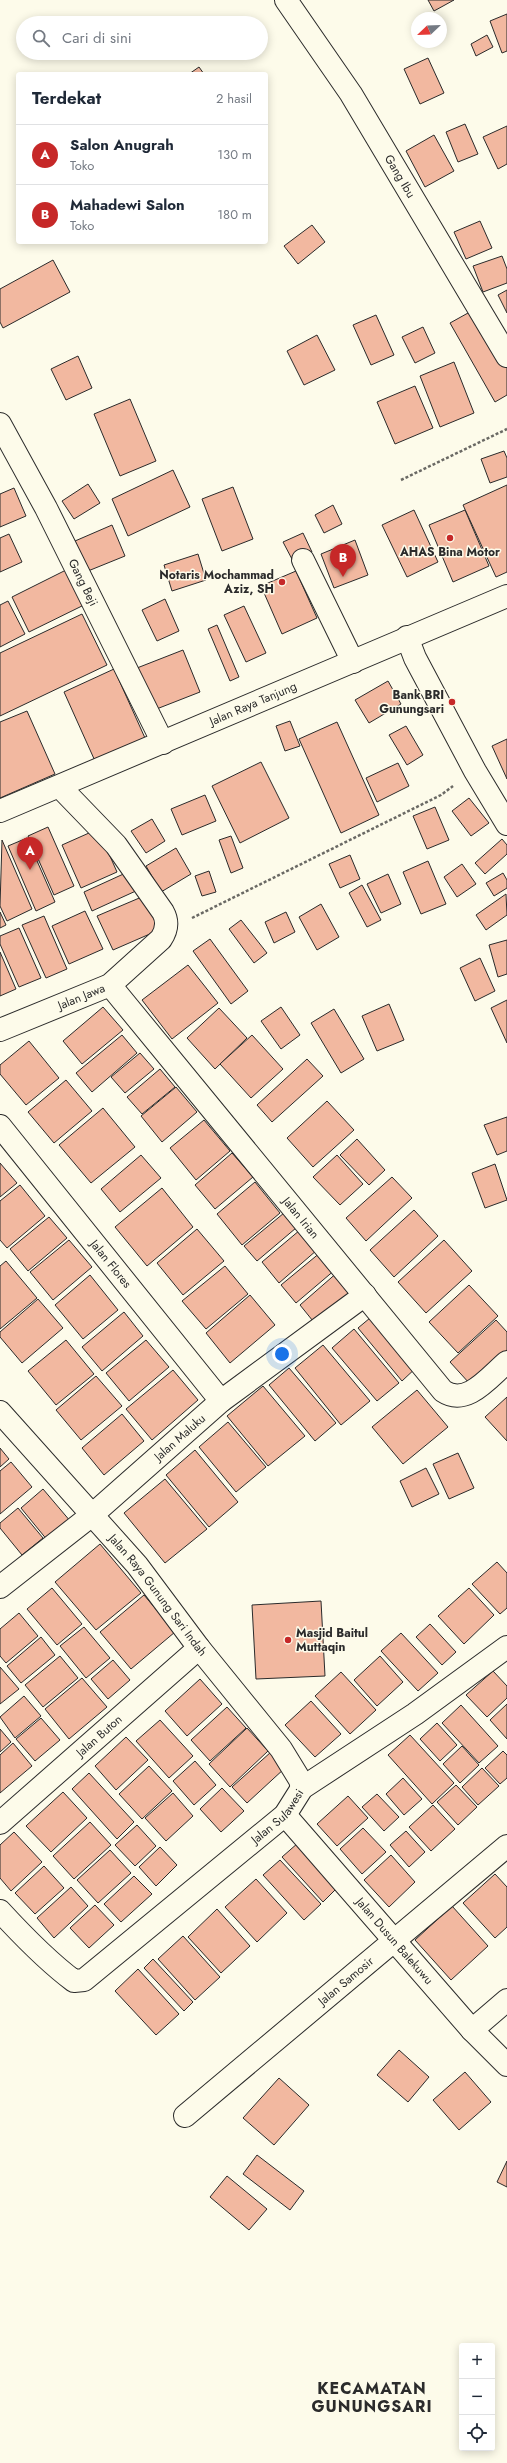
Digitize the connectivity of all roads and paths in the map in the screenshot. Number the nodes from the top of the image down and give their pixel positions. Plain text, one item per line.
1 (286, 0) edge
2 (507, 356) edge
3 (0, 424) edge
4 (507, 429) edge
5 (400, 480) dead end
6 (303, 560) dead end
7 (507, 596) edge
8 (407, 637) junction
9 (354, 662) junction
10 (163, 743) junction
11 (475, 771) junction
12 (60, 787) junction
13 (0, 811) edge
14 (507, 824) edge
15 (158, 939) junction
16 (110, 985) junction
17 (0, 1030) edge
18 (0, 1126) edge
19 (365, 1294) junction
20 (507, 1362) edge
21 (221, 1401) junction
22 (0, 1412) edge
23 (92, 1514) junction
24 (0, 1587) edge
25 (507, 1647) edge
26 (199, 1648) junction
27 (302, 1788) junction
28 (285, 1815) junction
29 (0, 1823) edge
30 (507, 1846) edge
31 (0, 1911) edge
32 (395, 1942) junction
33 (507, 2000) edge
34 (472, 2030) junction
35 (507, 2065) edge
36 (185, 2116) dead end

1 - 2 street, Gang Ibu
3 - 10 street, Gang Beji
4 - 5 path
6 - 9 street
7 - 8 street, Jalan Raya Tanjung
8 - 9 street, Jalan Raya Tanjung
8 - 11 street
9 - 10 street, Jalan Raya Tanjung
10 - 12 street, Jalan Raya Tanjung
11 - 14 street
11 - 15 path
12 - 13 street, Jalan Raya Tanjung
12 - 15 street
15 - 16 street, Jalan Jawa
16 - 17 street, Jalan Jawa
16 - 19 street, Jalan Irian
18 - 21 street, Jalan Flores
19 - 20 street, Jalan Irian
19 - 21 street, Jalan Maluku
21 - 23 street, Jalan Maluku
22 - 23 street, Jalan Raya Gunung Sari Indah
23 - 24 street, Jalan Maluku
23 - 26 street, Jalan Raya Gunung Sari Indah
25 - 27 street, Jalan Sulawesi
26 - 27 street, Jalan Raya Gunung Sari Indah
26 - 29 street, Jalan Buton
27 - 28 street, Jalan Sulawesi
28 - 31 street, Jalan Sulawesi
28 - 32 street, Jalan Dusun Balekuwu
30 - 32 street, Jalan Samosir
32 - 34 street, Jalan Dusun Balekuwu
32 - 36 street, Jalan Samosir
33 - 34 street
34 - 35 street, Jalan Dusun Balekuwu

